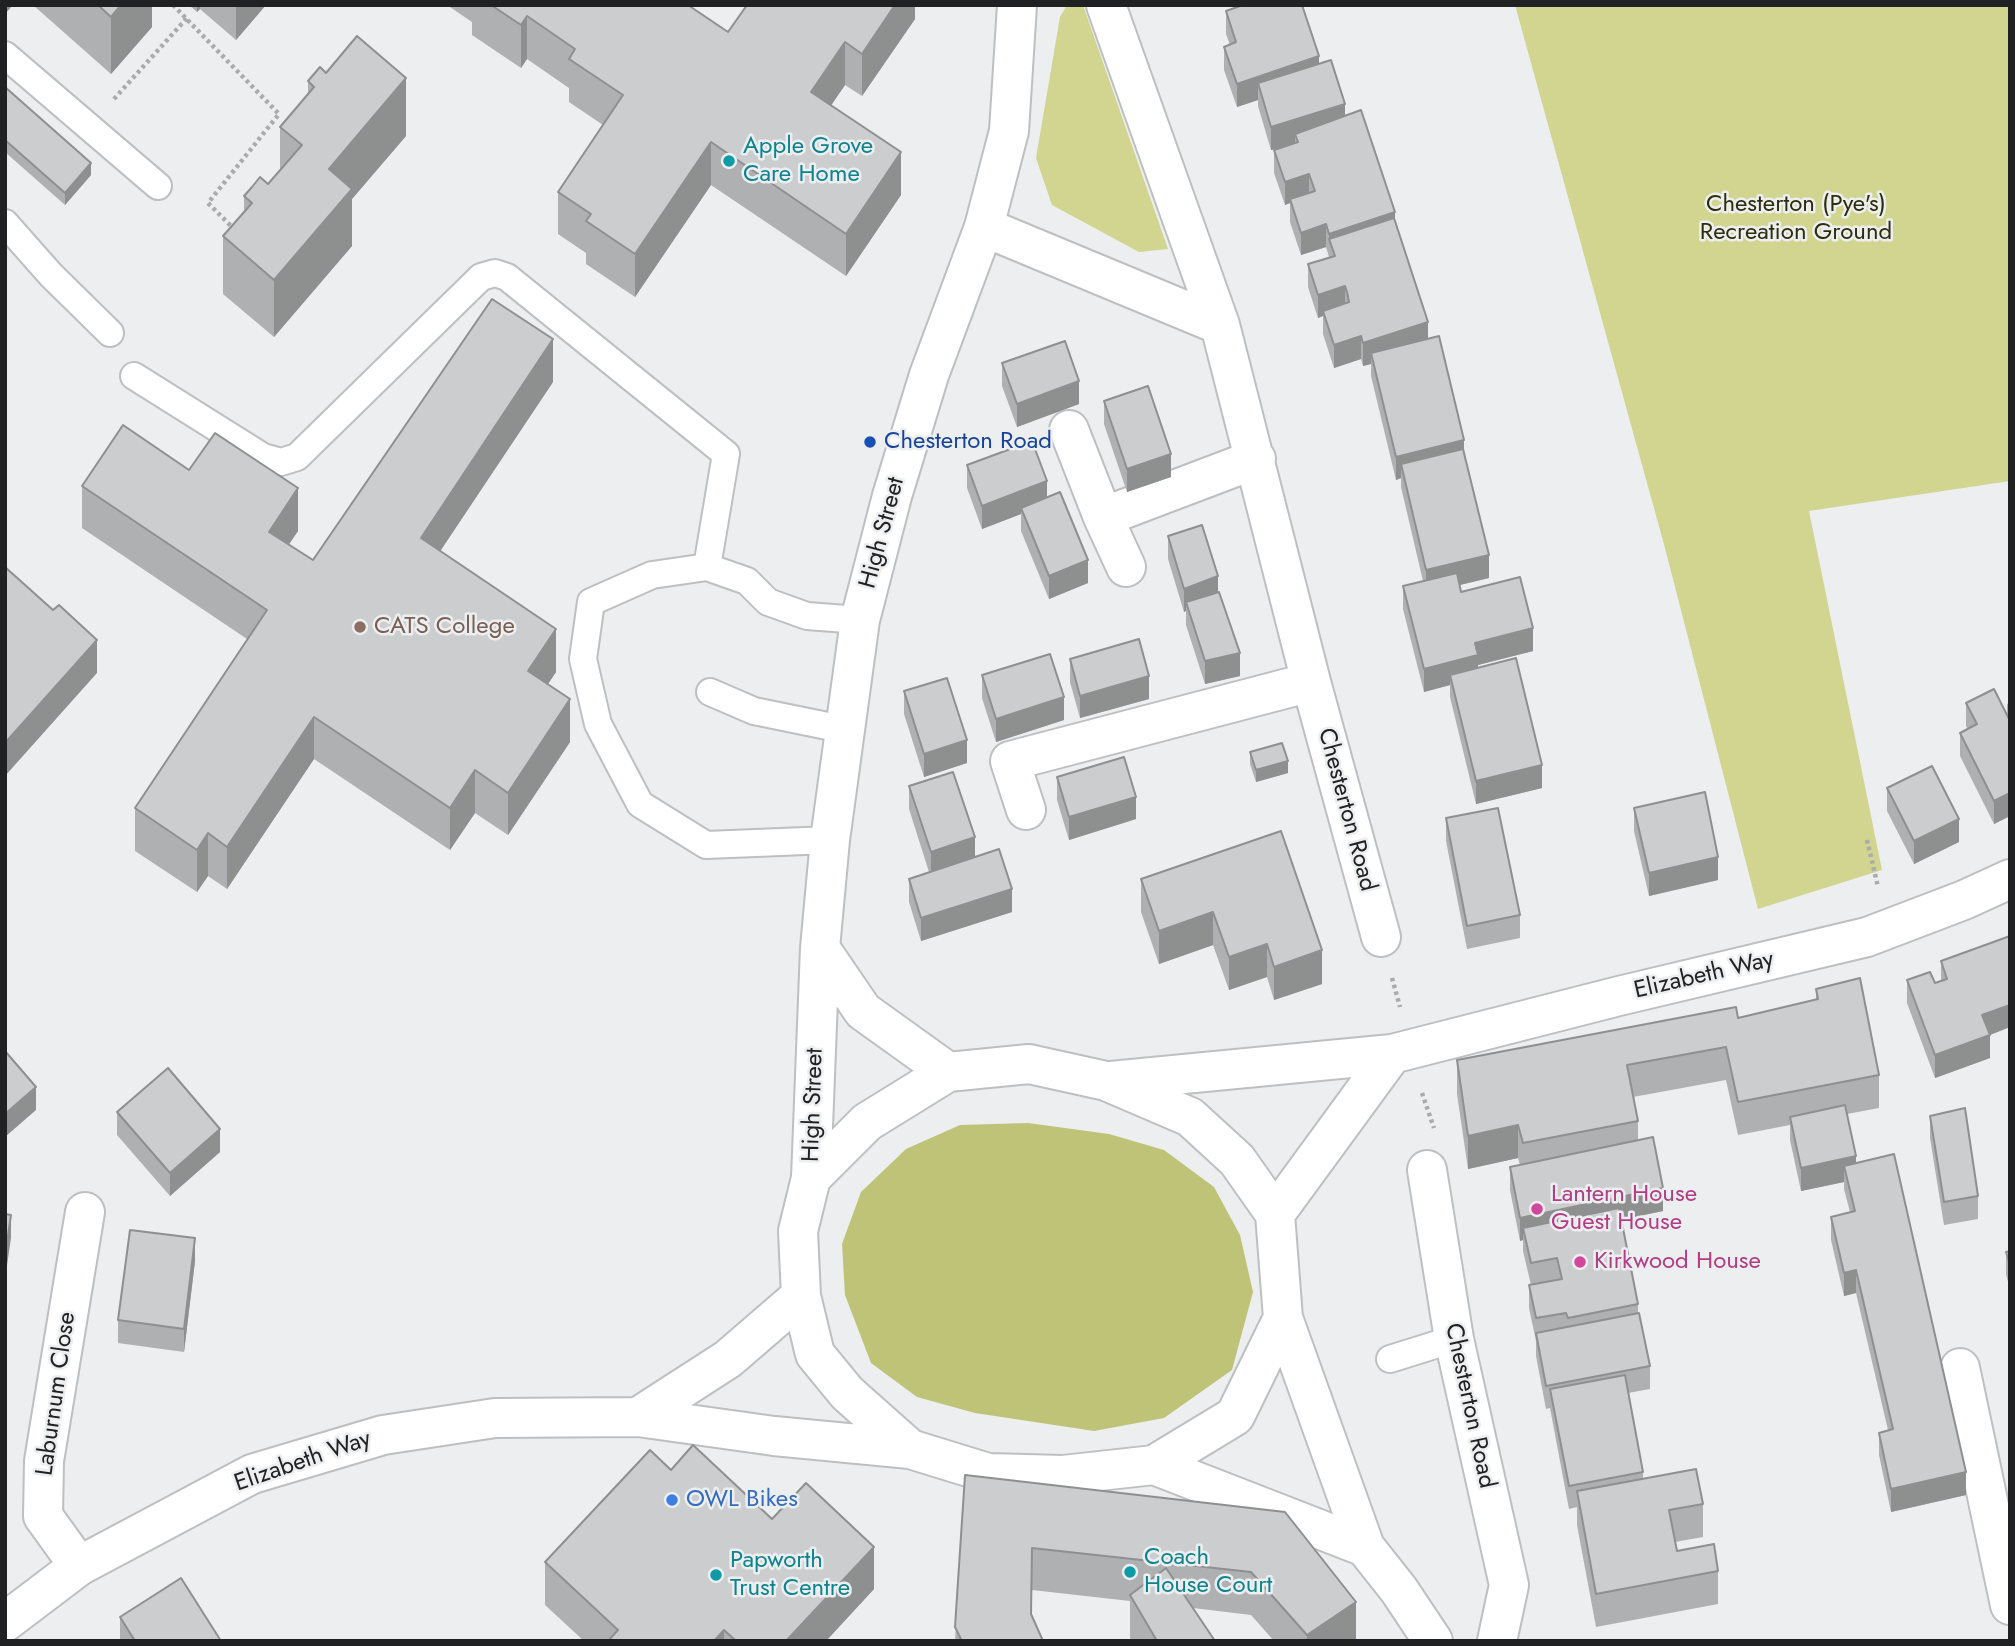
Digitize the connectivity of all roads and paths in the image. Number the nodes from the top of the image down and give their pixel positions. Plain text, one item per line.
1 (173, 5) edge
2 (1017, 5) edge
3 (1107, 5) edge
4 (187, 18) junction
5 (5, 55) edge
6 (108, 105) dead end
7 (279, 114) junction
8 (292, 119) edge
9 (158, 186) dead end
10 (5, 223) edge
11 (984, 227) junction
12 (238, 233) edge
13 (1220, 325) junction
14 (110, 333) dead end
15 (134, 376) dead end
16 (1069, 429) dead end
17 (1256, 459) junction
18 (1102, 517) junction
19 (707, 567) junction
20 (1126, 567) dead end
21 (860, 620) junction
22 (1311, 682) junction
23 (710, 692) dead end
24 (847, 730) junction
25 (1026, 810) dead end
26 (830, 840) junction
27 (2010, 879) edge
28 (1381, 937) dead end
29 (820, 948) junction
30 (1392, 1054) junction
31 (948, 1073) junction
32 (1106, 1081) junction
33 (1427, 1170) dead end
34 (811, 1178) junction
35 (85, 1212) dead end
36 (1275, 1214) junction
37 (801, 1296) junction
38 (1283, 1318) junction
39 (1454, 1339) junction
40 (1390, 1359) dead end
41 (1960, 1368) dead end
42 (638, 1417) junction
43 (910, 1449) junction
44 (1154, 1465) junction
45 (1365, 1546) junction
46 (79, 1566) junction
47 (2010, 1605) edge
48 (5, 1622) edge
49 (1433, 1641) edge
50 (1497, 1641) edge

1 - 4 path
2 - 11 street, High Street
3 - 13 street, Chesterton Road
4 - 6 path
4 - 7 path
5 - 9 lane
7 - 8 path
7 - 12 path
10 - 14 lane
11 - 13 street
11 - 21 street, High Street
13 - 17 street, Chesterton Road
15 - 19 lane
16 - 18 street
17 - 18 street
17 - 22 street, Chesterton Road
18 - 20 street
19 - 21 lane
19 - 26 lane
21 - 24 street, High Street
22 - 25 street
22 - 28 street, Chesterton Road
23 - 24 lane
24 - 26 street, High Street
26 - 29 street, High Street
27 - 30 street, Elizabeth Way
29 - 31 street
29 - 34 street, High Street
30 - 32 street, Elizabeth Way
30 - 36 street
31 - 32 street
31 - 34 street
32 - 36 street
33 - 39 street, Chesterton Road
34 - 37 street, High Street
35 - 46 street, Laburnum Close
36 - 38 street
37 - 42 street
37 - 43 street, High Street
38 - 44 street
38 - 45 street
39 - 40 lane
39 - 50 street, Chesterton Road
41 - 47 street
42 - 43 street, Elizabeth Way
42 - 46 street, Elizabeth Way
43 - 44 street
44 - 45 street
45 - 49 street
46 - 48 street, Elizabeth Way

